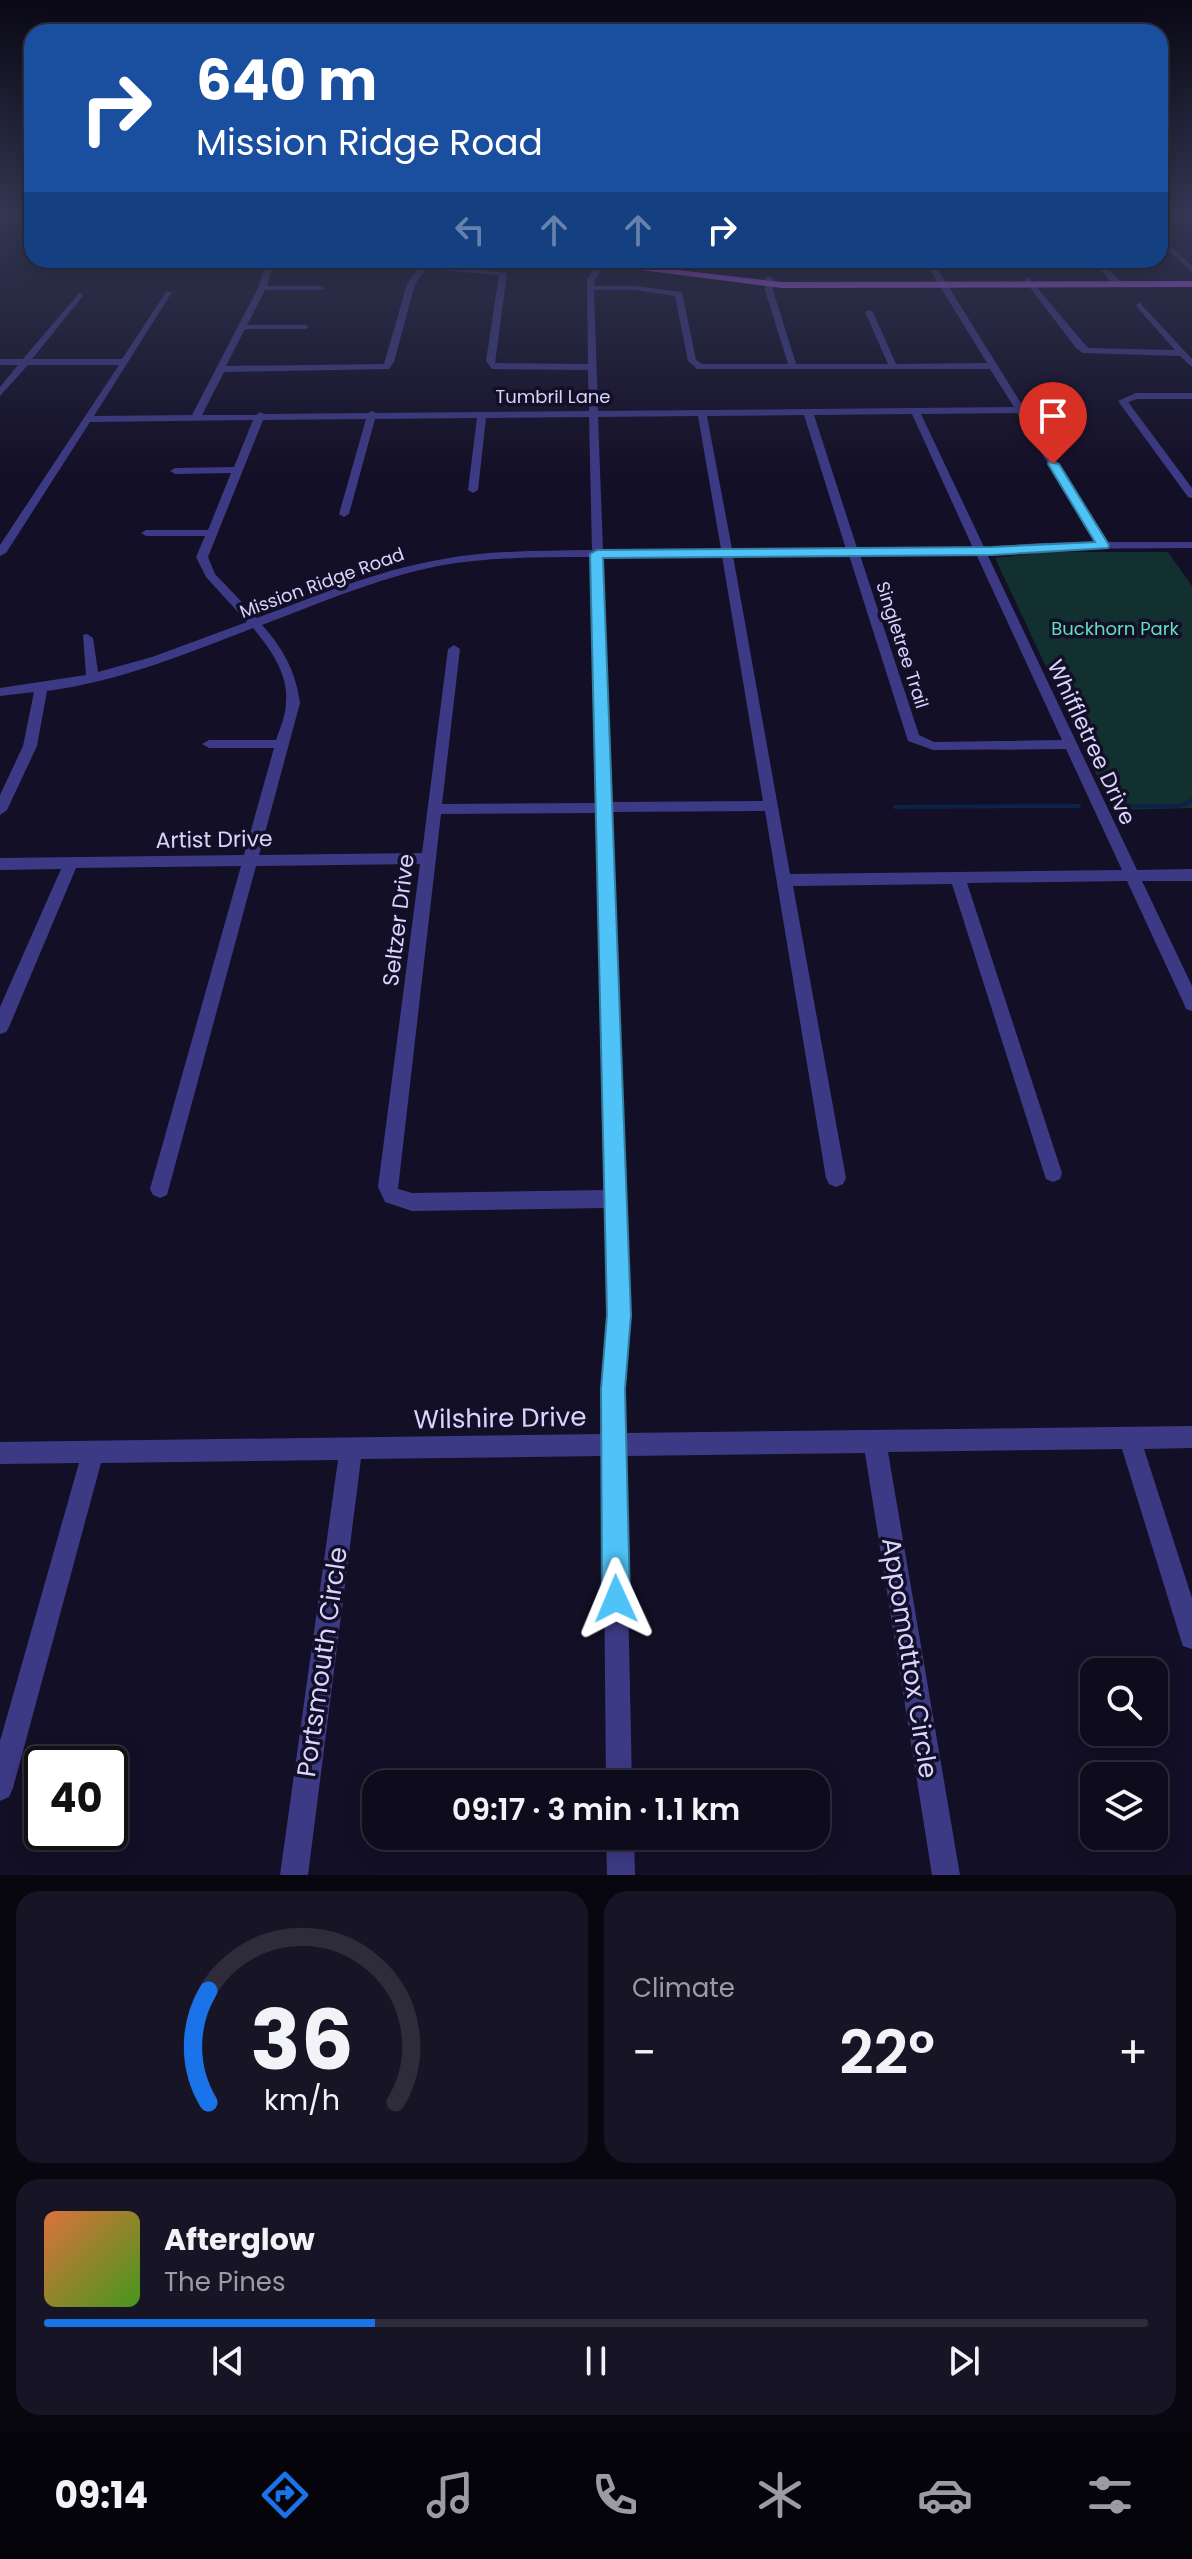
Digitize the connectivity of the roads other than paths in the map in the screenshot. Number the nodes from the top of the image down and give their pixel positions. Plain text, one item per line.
1 (74, 302) edge
2 (164, 302) edge
3 (255, 302) edge
4 (406, 302) edge
5 (498, 302) edge
6 (590, 302) edge
7 (680, 302) edge
8 (774, 302) edge
9 (953, 302) edge
10 (1046, 302) edge
11 (1139, 304) dead end
12 (869, 312) dead end
13 (242, 327) junction
14 (305, 327) dead end
15 (1182, 353) junction
16 (0, 362) edge
17 (25, 362) junction
18 (124, 362) junction
19 (1192, 364) edge
20 (893, 366) junction
21 (993, 366) junction
22 (592, 367) junction
23 (793, 367) junction
24 (220, 369) junction
25 (0, 393) edge
26 (1192, 396) edge
27 (1020, 410) junction
28 (915, 411) junction
29 (702, 412) junction
30 (808, 412) junction
31 (593, 413) junction
32 (372, 414) junction
33 (482, 414) junction
34 (260, 415) junction
35 (196, 417) junction
36 (87, 419) junction
37 (237, 470) junction
38 (175, 471) dead end
39 (473, 490) dead end
40 (1192, 495) edge
41 (344, 514) dead end
42 (146, 533) dead end
43 (210, 533) junction
44 (1103, 545) junction
45 (1192, 545) edge
46 (980, 551) junction
47 (853, 552) junction
48 (0, 553) edge
49 (726, 553) junction
50 (597, 554) junction
51 (255, 626) junction
52 (87, 638) dead end
53 (454, 649) dead end
54 (93, 679) junction
55 (41, 688) junction
56 (0, 692) edge
57 (209, 744) dead end
58 (281, 744) junction
59 (1070, 744) junction
60 (770, 806) junction
61 (605, 807) junction
62 (434, 809) junction
63 (0, 810) edge
64 (428, 858) junction
65 (250, 861) junction
66 (71, 863) junction
67 (0, 864) edge
68 (1132, 875) junction
69 (1192, 875) edge
70 (958, 878) junction
71 (785, 880) junction
72 (1192, 1004) edge
73 (1, 1021) edge
74 (1053, 1173) dead end
75 (836, 1178) dead end
76 (160, 1189) dead end
77 (616, 1199) junction
78 (1192, 1437) edge
79 (1130, 1439) junction
80 (875, 1442) junction
81 (614, 1444) junction
82 (351, 1449) junction
83 (93, 1452) junction
84 (0, 1453) edge
85 (1192, 1637) edge
86 (619, 1770) edge
87 (0, 1788) edge
88 (620, 1850) edge
89 (294, 1875) edge
90 (621, 1875) edge
91 (946, 1875) edge

1 - 17 street
2 - 18 street
3 - 13 street
4 - 24 street
5 - 22 street
6 - 22 street
7 - 23 street
8 - 23 street
9 - 21 street
10 - 15 street
11 - 15 street
12 - 20 street
13 - 14 street
13 - 24 street
15 - 19 street
16 - 17 street
17 - 18 street
17 - 25 street
18 - 36 street
20 - 21 street
20 - 23 street
21 - 27 street
22 - 31 street
24 - 35 street
26 - 40 street
27 - 28 street, Tumbril Lane
27 - 44 street
28 - 30 street, Tumbril Lane
28 - 46 street, Whiffletree Drive
29 - 30 street, Tumbril Lane
29 - 31 street, Tumbril Lane
29 - 49 street
30 - 47 street, Singletree Trail
31 - 33 street, Tumbril Lane
31 - 50 street
32 - 33 street, Tumbril Lane
32 - 34 street, Tumbril Lane
32 - 41 street
33 - 39 street
34 - 35 street, Tumbril Lane
34 - 37 street
35 - 36 street, Tumbril Lane
36 - 48 street
37 - 38 street
37 - 43 street
42 - 43 street
43 - 51 street
44 - 45 street, Mission Ridge Road
44 - 46 street, Mission Ridge Road
46 - 47 street, Mission Ridge Road
46 - 59 street, Whiffletree Drive
47 - 49 street, Mission Ridge Road
47 - 59 street, Singletree Trail
49 - 50 street, Mission Ridge Road
49 - 60 street
50 - 51 street, Mission Ridge Road
50 - 61 street
51 - 54 street, Mission Ridge Road
51 - 58 street
52 - 54 street
53 - 62 street, Seltzer Drive
54 - 55 street, Mission Ridge Road
55 - 56 street, Mission Ridge Road
55 - 63 street
57 - 58 street
58 - 65 street
59 - 68 street, Whiffletree Drive
60 - 61 street
60 - 71 street
61 - 62 street
61 - 77 street
62 - 64 street, Seltzer Drive
64 - 65 street, Artist Drive
64 - 77 street, Seltzer Drive
65 - 66 street, Artist Drive
65 - 76 street
66 - 67 street, Artist Drive
66 - 73 street
68 - 69 street
68 - 70 street
68 - 72 street, Whiffletree Drive
70 - 71 street
70 - 74 street
71 - 75 street
77 - 81 street
78 - 79 street, Wilshire Drive
79 - 80 street, Wilshire Drive
79 - 85 street
80 - 81 street, Wilshire Drive
80 - 91 street, Appomattox Circle
81 - 82 street, Wilshire Drive
81 - 86 street
82 - 83 street, Wilshire Drive
82 - 89 street, Portsmouth Circle
83 - 84 street, Wilshire Drive
83 - 87 street
88 - 90 street

